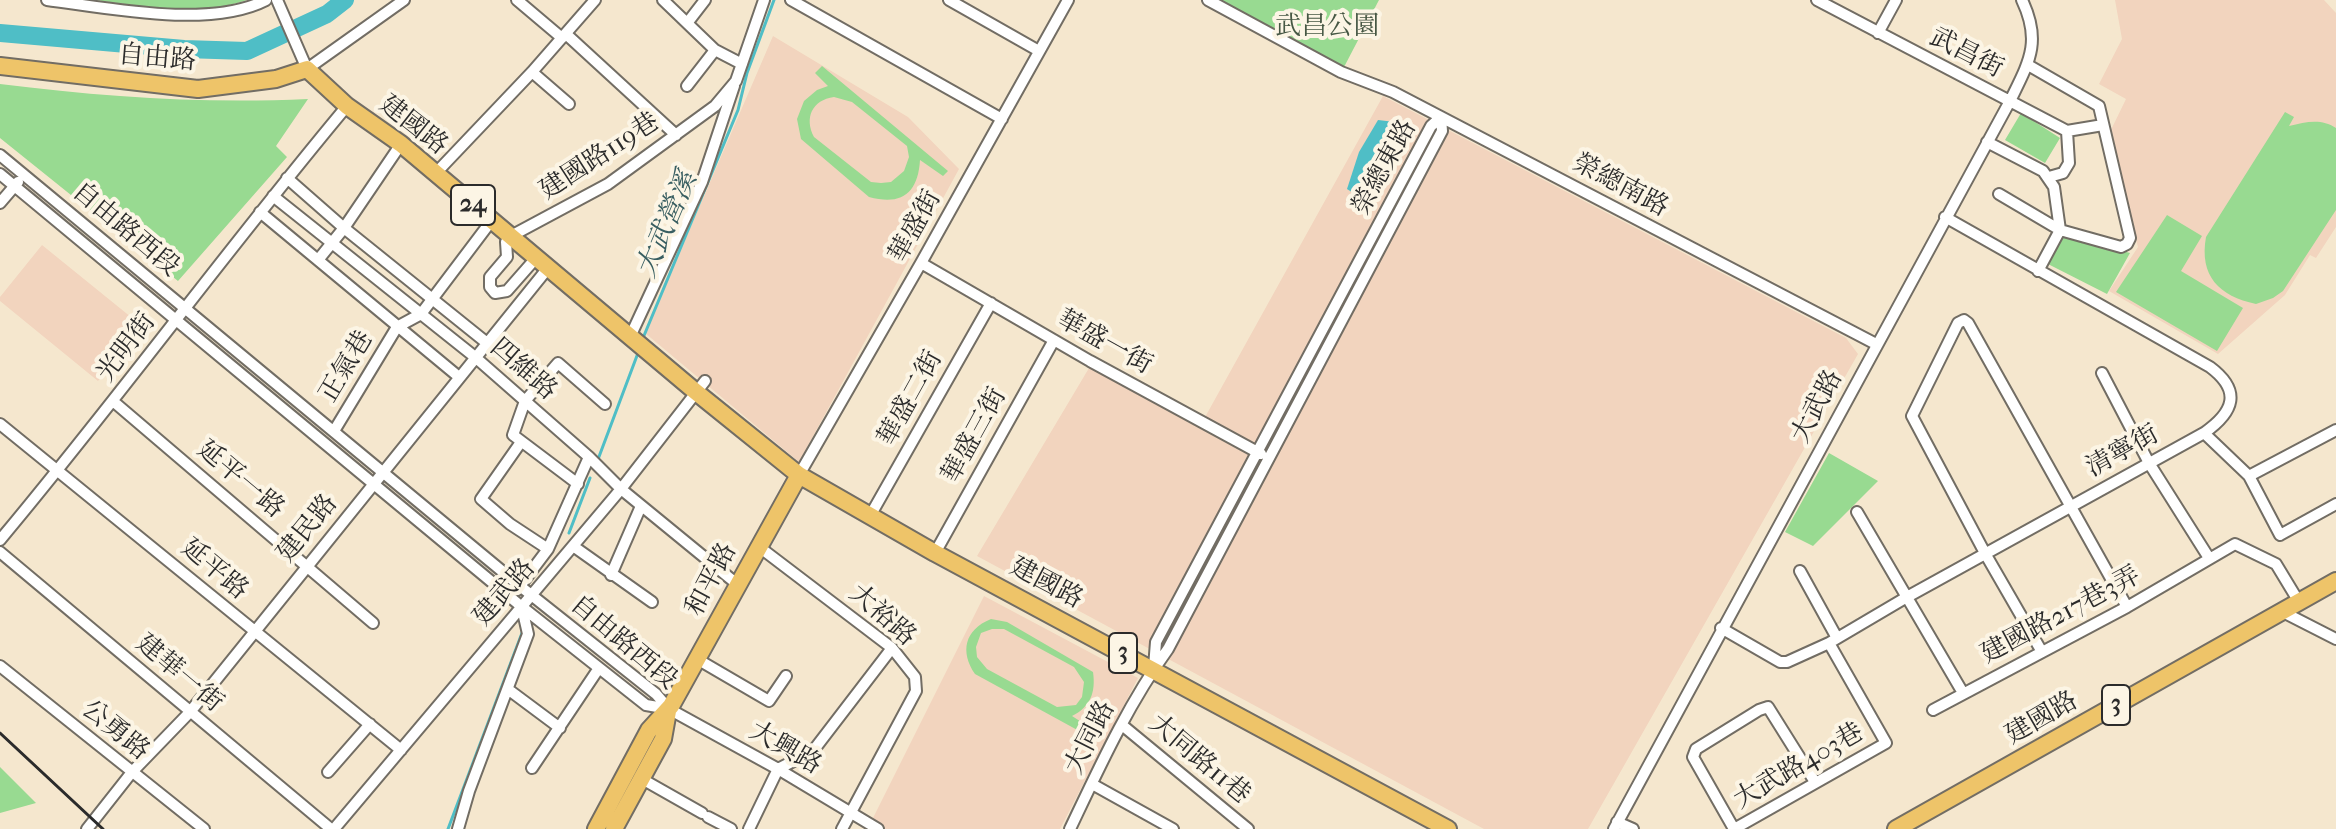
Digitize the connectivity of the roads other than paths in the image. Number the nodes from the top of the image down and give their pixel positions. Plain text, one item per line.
1 (47, 0) edge
2 (266, 0) edge
3 (404, 0) edge
4 (517, 0) edge
5 (663, 0) edge
6 (705, 0) edge
7 (764, 0) edge
8 (791, 0) edge
9 (949, 0) edge
10 (1068, 0) edge
11 (1208, 0) edge
12 (1817, 0) edge
13 (1896, 0) edge
14 (2022, 0) edge
15 (592, 1) edge
16 (279, 4) edge
17 (688, 22) junction
18 (1878, 33) junction
19 (564, 36) junction
20 (715, 50) junction
21 (1039, 51) junction
22 (742, 64) junction
23 (2028, 65) junction
24 (0, 66) edge
25 (307, 69) junction
26 (532, 72) junction
27 (736, 81) junction
28 (687, 86) dead end
29 (2010, 101) junction
30 (569, 104) dead end
31 (347, 106) junction
32 (1441, 117) junction
33 (1002, 119) junction
34 (2103, 125) junction
35 (2067, 131) junction
36 (676, 135) junction
37 (1987, 142) junction
38 (401, 144) junction
39 (0, 155) edge
40 (0, 174) edge
41 (24, 174) junction
42 (435, 174) junction
43 (2049, 177) junction
44 (287, 178) junction
45 (14, 185) junction
46 (1999, 194) dead end
47 (1394, 195) junction
48 (273, 196) junction
49 (1406, 200) junction
50 (0, 203) edge
51 (260, 212) junction
52 (1945, 217) junction
53 (492, 220) junction
54 (344, 228) junction
55 (2060, 230) junction
56 (511, 236) junction
57 (330, 244) junction
58 (318, 260) junction
59 (542, 263) junction
60 (921, 263) junction
61 (2038, 271) junction
62 (432, 301) junction
63 (991, 303) junction
64 (185, 308) junction
65 (421, 314) junction
66 (176, 320) junction
67 (397, 327) junction
68 (1054, 340) junction
69 (487, 343) junction
70 (637, 343) junction
71 (1876, 344) junction
72 (475, 357) junction
73 (2102, 373) dead end
74 (459, 377) junction
75 (700, 387) junction
76 (1289, 391) junction
77 (1301, 397) junction
78 (525, 401) junction
79 (114, 402) junction
80 (605, 404) dead end
81 (0, 424) edge
82 (2336, 430) edge
83 (334, 431) junction
84 (2204, 433) junction
85 (521, 442) junction
86 (1257, 452) junction
87 (1268, 458) junction
88 (594, 461) junction
89 (2149, 463) junction
90 (59, 470) junction
91 (383, 472) junction
92 (799, 475) junction
93 (2249, 476) junction
94 (373, 484) junction
95 (578, 484) junction
96 (621, 489) junction
97 (2336, 504) edge
98 (641, 506) junction
99 (2069, 507) junction
100 (1857, 512) dead end
101 (870, 516) junction
102 (1214, 533) junction
103 (1225, 539) junction
104 (0, 540) edge
105 (573, 546) junction
106 (758, 546) junction
107 (548, 549) junction
108 (0, 552) edge
109 (935, 553) junction
110 (1986, 555) junction
111 (2209, 558) junction
112 (306, 565) junction
113 (1800, 571) dead end
114 (611, 575) junction
115 (2336, 581) edge
116 (737, 584) junction
117 (520, 586) junction
118 (532, 596) junction
119 (1907, 597) junction
120 (511, 598) junction
121 (652, 602) dead end
122 (2299, 602) junction
123 (522, 607) junction
124 (2127, 607) junction
125 (2281, 611) junction
126 (373, 623) dead end
127 (1721, 628) junction
128 (254, 632) junction
129 (2336, 639) edge
130 (1833, 640) junction
131 (892, 648) junction
132 (2042, 652) junction
133 (697, 659) junction
134 (0, 666) edge
135 (599, 668) junction
136 (1153, 669) junction
137 (786, 676) dead end
138 (509, 690) junction
139 (1963, 693) junction
140 (669, 709) junction
141 (1933, 710) dead end
142 (190, 712) junction
143 (370, 724) junction
144 (1122, 725) junction
145 (560, 728) junction
146 (401, 750) junction
147 (532, 768) dead end
148 (778, 769) junction
149 (132, 772) junction
150 (328, 772) dead end
151 (642, 779) junction
152 (1815, 782) junction
153 (1092, 784) junction
154 (851, 813) junction
155 (1151, 817) junction
156 (1616, 825) edge
157 (87, 829) edge
158 (204, 829) edge
159 (332, 829) edge
160 (458, 829) edge
161 (596, 829) edge
162 (614, 829) edge
163 (731, 829) edge
164 (749, 829) edge
165 (842, 829) edge
166 (878, 829) edge
167 (1070, 829) edge
168 (1145, 829) edge
169 (1173, 829) edge
170 (1248, 829) edge
171 (1448, 829) edge
172 (1633, 829) edge
173 (1734, 829) edge
174 (1896, 829) edge

1 - 2 street
3 - 25 street
4 - 19 street
5 - 17 street
6 - 17 street
7 - 22 street, 建國路119巷
8 - 33 street
9 - 21 street
10 - 21 street, 華盛街
11 - 32 street, 榮總南路
12 - 18 street, 武昌街
13 - 18 street
14 - 23 street, 大武路
15 - 19 street
16 - 25 street
17 - 20 street
18 - 29 street, 武昌街
19 - 26 street
19 - 36 street
20 - 22 street
20 - 28 street
21 - 33 street, 華盛街
22 - 27 street, 建國路119巷
23 - 29 street, 大武路
23 - 34 street
24 - 25 main road, 自由路
25 - 31 main road, 建國路 / 24
26 - 30 street
26 - 42 street
27 - 36 street, 建國路119巷
27 - 70 street
29 - 35 street, 武昌街
29 - 37 street, 大武路
31 - 38 main road, 建國路 / 24
31 - 44 street, 光明街
32 - 47 street, 榮總東路
32 - 49 street, 榮總東路
32 - 71 street, 榮總南路
33 - 60 street, 華盛街
34 - 35 street
34 - 55 street
35 - 43 street
36 - 56 street, 建國路119巷
37 - 43 street
37 - 52 street, 大武路
38 - 42 main road, 建國路 / 24
38 - 54 street
39 - 41 street, 自由路西段
40 - 45 street, 自由路西段
41 - 45 street
41 - 64 street, 自由路西段
42 - 53 main road, 建國路 / 24
43 - 55 street
44 - 48 street, 光明街
44 - 54 street, 四維路
45 - 50 street
45 - 66 street, 自由路西段
46 - 55 street
47 - 49 street
47 - 76 street, 榮總東路
48 - 51 street, 光明街
48 - 57 street, 四維路
49 - 77 street, 榮總東路
51 - 58 street, 四維路
51 - 64 street, 光明街
52 - 61 street, 清寧街
52 - 71 street, 大武路
53 - 56 main road, 建國路 / 24
53 - 62 street, 正氣巷
54 - 57 street
54 - 62 street, 四維路
55 - 61 street
56 - 59 main road, 建國路 / 24
56 - 59 street
57 - 58 street
57 - 65 street, 四維路
58 - 67 street, 四維路
59 - 69 street, 建民路
59 - 70 main road, 建國路 / 24
60 - 63 street, 華盛一街
60 - 92 street, 華盛街
61 - 84 street, 清寧街
62 - 65 street, 正氣巷
62 - 69 street, 四維路
63 - 68 street, 華盛一街
63 - 101 street, 華盛二街
64 - 66 street, 光明街
64 - 83 street, 自由路西段
65 - 67 street, 正氣巷
65 - 72 street, 四維路
66 - 79 street, 光明街
66 - 94 street, 自由路西段
67 - 74 street, 四維路
67 - 83 street, 正氣巷
68 - 86 street, 華盛一街
68 - 109 street, 華盛三街
69 - 72 street, 建民路
70 - 75 main road, 建國路 / 24
71 - 127 street, 大武路
72 - 74 street, 建民路
72 - 78 street, 四維路
73 - 89 street
74 - 91 street, 建民路
75 - 92 main road, 建國路 / 24
75 - 96 street, 建武路
76 - 77 street
76 - 86 street, 榮總東路
77 - 87 street, 榮總東路
78 - 80 street
78 - 85 street
78 - 88 street, 四維路
79 - 90 street, 光明街
79 - 112 street, 延平一路
81 - 90 street, 延平路
82 - 93 street
83 - 91 street, 自由路西段
84 - 89 street, 清寧街
84 - 93 street
85 - 95 street
85 - 107 street
86 - 87 street, 華盛一街
86 - 102 street, 榮總東路
87 - 103 street, 榮總東路
88 - 95 street
88 - 96 street, 四維路
89 - 99 street, 清寧街
89 - 111 street
90 - 104 street, 光明街
90 - 128 street, 延平路
91 - 94 street, 建民路
91 - 117 street, 自由路西段
92 - 101 main road, 建國路 / 3
92 - 106 main road, 和平路
93 - 97 street
94 - 112 street, 建民路
94 - 120 street, 自由路西段
95 - 107 street
96 - 98 street, 四維路
96 - 105 street, 建武路
98 - 114 street
98 - 116 street, 四維路
99 - 110 street, 清寧街
99 - 110 street
99 - 124 street
100 - 119 street
101 - 109 main road, 建國路 / 3
102 - 103 street
102 - 136 street, 榮總東路
103 - 136 street, 榮總東路
105 - 114 street
105 - 118 street, 建武路
106 - 116 main road, 和平路
106 - 131 street, 大裕路
107 - 117 street
108 - 142 street, 建華一街
109 - 136 main road, 建國路 / 3
110 - 119 street, 清寧街
110 - 132 street
111 - 122 street, 建國路217巷3弄
111 - 124 street, 建國路217巷3弄
112 - 126 street, 延平一路
112 - 128 street, 建民路
113 - 130 street
114 - 121 street
115 - 122 main road, 建國路 / 3
116 - 133 main road, 和平路
117 - 118 street, 自由路西段
117 - 120 street
118 - 123 street, 建武路
118 - 140 street, 自由路西段
119 - 130 street, 清寧街
119 - 139 street
120 - 123 street, 自由路西段
122 - 125 main road, 建國路 / 3
123 - 135 street, 自由路西段
123 - 138 street
123 - 146 street, 建武路
124 - 132 street, 建國路217巷3弄
125 - 129 street
125 - 174 main road, 建國路 / 3
127 - 130 street, 清寧街
127 - 156 street, 大武路
128 - 142 street, 建民路
128 - 143 street, 延平路
130 - 152 street, 大武路403巷
131 - 148 street
131 - 154 street, 大裕路
132 - 139 street, 建國路217巷3弄
133 - 137 street
133 - 140 main road, 和平路
134 - 149 street, 公勇路
135 - 140 street, 自由路西段
135 - 145 street
136 - 144 street, 大同路
136 - 171 main road, 建國路 / 3
138 - 145 street
138 - 160 street
139 - 141 street, 建國路217巷3弄
140 - 148 street, 大興路
140 - 151 main road, 和平路
140 - 161 main road, 和平路
142 - 149 street, 建民路
142 - 159 street, 建華一街
143 - 146 street, 延平路
143 - 150 street
144 - 153 street, 大同路
144 - 170 street, 大同路11巷
145 - 147 street
146 - 159 street, 建武路
148 - 154 street, 大興路
148 - 164 street
149 - 157 street, 建民路
149 - 158 street, 公勇路
151 - 162 main road, 和平路
151 - 163 street
152 - 173 street, 大武路403巷
152 - 173 street
153 - 155 street
153 - 167 street, 大同路
154 - 165 street, 大裕路
154 - 166 street, 大興路
155 - 168 street
155 - 169 street
156 - 172 street

